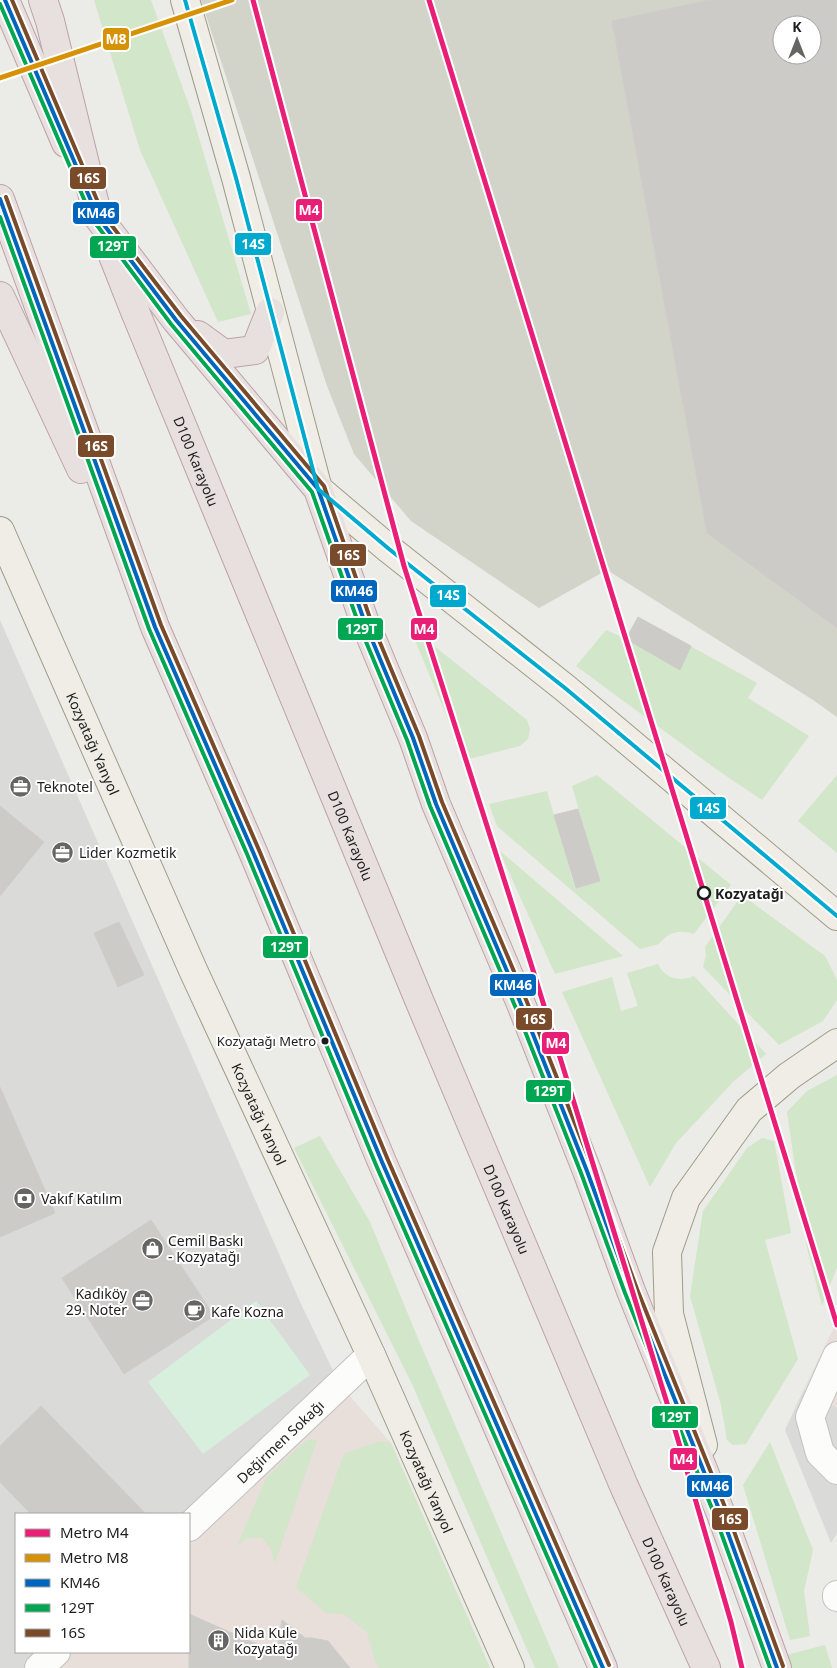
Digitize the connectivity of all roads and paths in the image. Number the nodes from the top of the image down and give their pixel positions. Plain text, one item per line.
1 (5, 0) edge
2 (43, 0) edge
3 (185, 0) edge
4 (0, 199) edge
5 (98, 217) junction
6 (0, 296) edge
7 (270, 312) junction
8 (176, 320) junction
9 (318, 489) junction
10 (0, 531) edge
11 (155, 627) junction
12 (834, 916) edge
13 (837, 1043) edge
14 (370, 1355) junction
15 (837, 1356) edge
16 (837, 1470) edge
17 (721, 1514) junction
18 (190, 1526) edge
19 (55, 1653) edge
20 (39, 1668) edge
21 (510, 1668) edge
22 (603, 1668) edge
23 (706, 1668) edge
24 (777, 1668) edge

1 - 5 highway, D100 Karayolu
2 - 5 highway
3 - 7 main road
4 - 11 highway
5 - 8 highway
5 - 23 highway, D100 Karayolu
6 - 11 highway
7 - 8 highway
7 - 9 main road
8 - 9 highway
9 - 12 main road
9 - 17 highway
10 - 14 main road, Kozyatağı Yanyol
11 - 22 highway
13 - 17 main road
14 - 18 street, Değirmen Sokağı
14 - 21 main road, Kozyatağı Yanyol
15 - 16 street
17 - 24 highway
19 - 20 street

